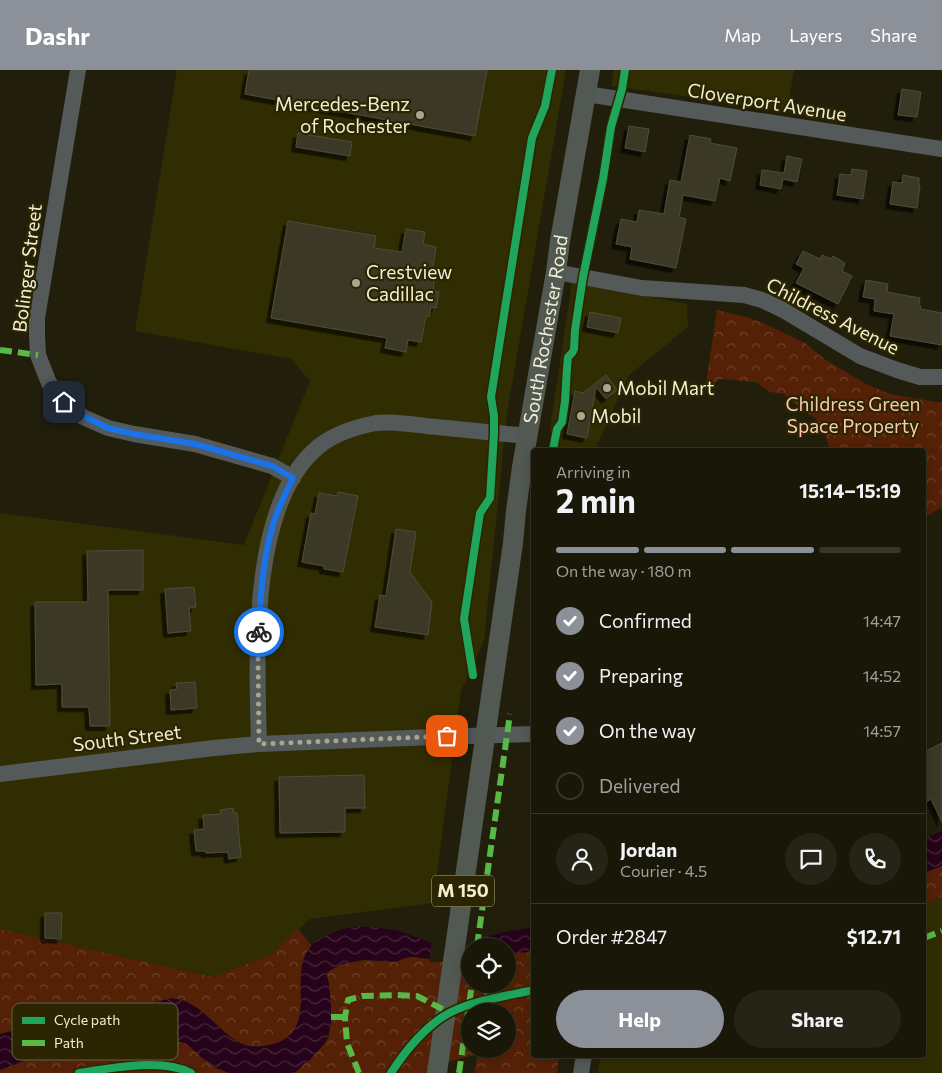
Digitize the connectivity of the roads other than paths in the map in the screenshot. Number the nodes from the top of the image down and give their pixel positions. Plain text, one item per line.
1 (78, 70) edge
2 (590, 70) edge
3 (586, 94) junction
4 (942, 149) edge
5 (556, 272) junction
6 (942, 378) edge
7 (528, 436) junction
8 (293, 478) junction
9 (531, 734) edge
10 (259, 744) junction
11 (0, 774) edge
12 (584, 1058) edge
13 (437, 1073) edge
14 (582, 1073) edge

1 - 8 street, Bolinger Street
2 - 3 main road, South Rochester Road / M 150
3 - 4 street, Cloverport Avenue
3 - 5 main road, South Rochester Road / M 150
5 - 6 street, Childress Avenue
5 - 7 main road, South Rochester Road / M 150
7 - 8 street
7 - 13 main road, South Rochester Road / M 150, bridge
8 - 10 street
9 - 10 street, South Street
10 - 11 street, South Street
12 - 14 street

